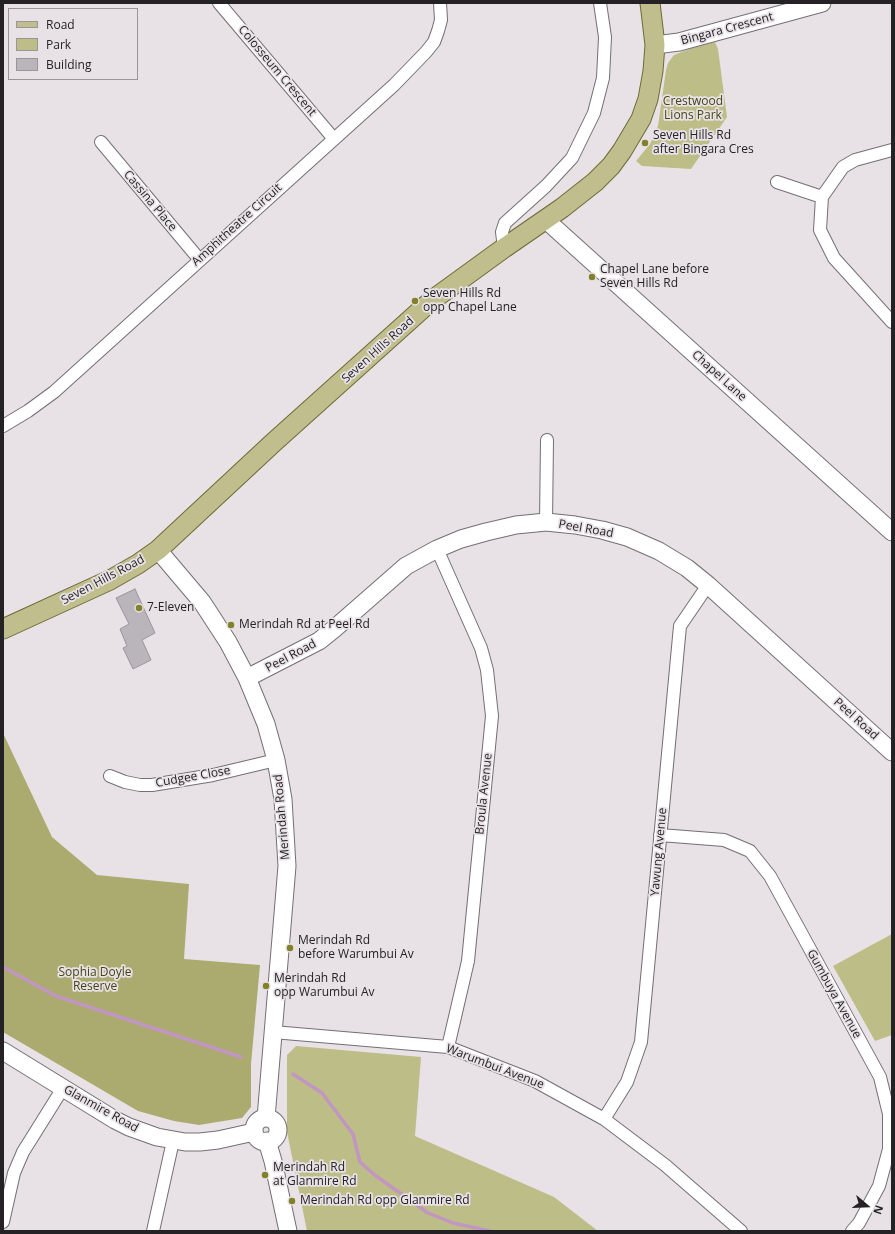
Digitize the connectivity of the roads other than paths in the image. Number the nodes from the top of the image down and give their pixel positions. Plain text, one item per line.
1 (219, 3) edge
2 (440, 3) edge
3 (600, 3) edge
4 (650, 3) edge
5 (822, 3) edge
6 (655, 45) junction
7 (334, 139) junction
8 (101, 142) dead end
9 (892, 150) edge
10 (777, 182) dead end
11 (822, 197) junction
12 (546, 220) junction
13 (504, 248) junction
14 (199, 259) junction
15 (892, 322) edge
16 (3, 426) edge
17 (547, 440) dead end
18 (546, 522) junction
19 (892, 532) edge
20 (437, 549) junction
21 (158, 550) junction
22 (708, 585) junction
23 (3, 629) edge
24 (248, 678) junction
25 (892, 752) edge
26 (276, 760) junction
27 (110, 776) dead end
28 (660, 835) junction
29 (273, 1032) junction
30 (448, 1047) junction
31 (3, 1051) edge
32 (62, 1088) junction
33 (604, 1119) junction
34 (261, 1137) junction
35 (173, 1141) junction
36 (5, 1201) edge
37 (3, 1222) edge
38 (153, 1231) edge
39 (288, 1231) edge
40 (741, 1231) edge
41 (852, 1231) edge

1 - 7 street, Colosseum Crescent
2 - 7 street, Amphitheatre Circuit
3 - 13 street
4 - 6 main road, Seven Hills Road
5 - 6 street, Bingara Crescent
6 - 12 main road, Seven Hills Road
7 - 14 street, Amphitheatre Circuit
8 - 14 street, Cassina Place
9 - 11 street
10 - 11 street
11 - 15 street
12 - 13 main road, Seven Hills Road
12 - 19 street, Chapel Lane
13 - 21 main road, Seven Hills Road
14 - 16 street, Amphitheatre Circuit
17 - 18 street
18 - 20 street, Peel Road
18 - 22 street, Peel Road
20 - 24 street, Peel Road
20 - 30 street, Broula Avenue
21 - 23 main road, Seven Hills Road
21 - 24 street, Merindah Road
22 - 25 street, Peel Road
22 - 28 street, Yawung Avenue
24 - 26 street, Merindah Road
26 - 27 street, Cudgee Close
26 - 29 street, Merindah Road
28 - 33 street, Yawung Avenue
28 - 41 street, Gumbuya Avenue
29 - 30 street, Warumbui Avenue
29 - 34 street, Merindah Road
30 - 33 street, Warumbui Avenue
31 - 32 street, Glanmire Road
32 - 35 street, Glanmire Road
32 - 36 street
33 - 40 street, Warumbui Avenue
34 - 35 street, Glanmire Road
34 - 39 street
35 - 38 street
36 - 37 street

